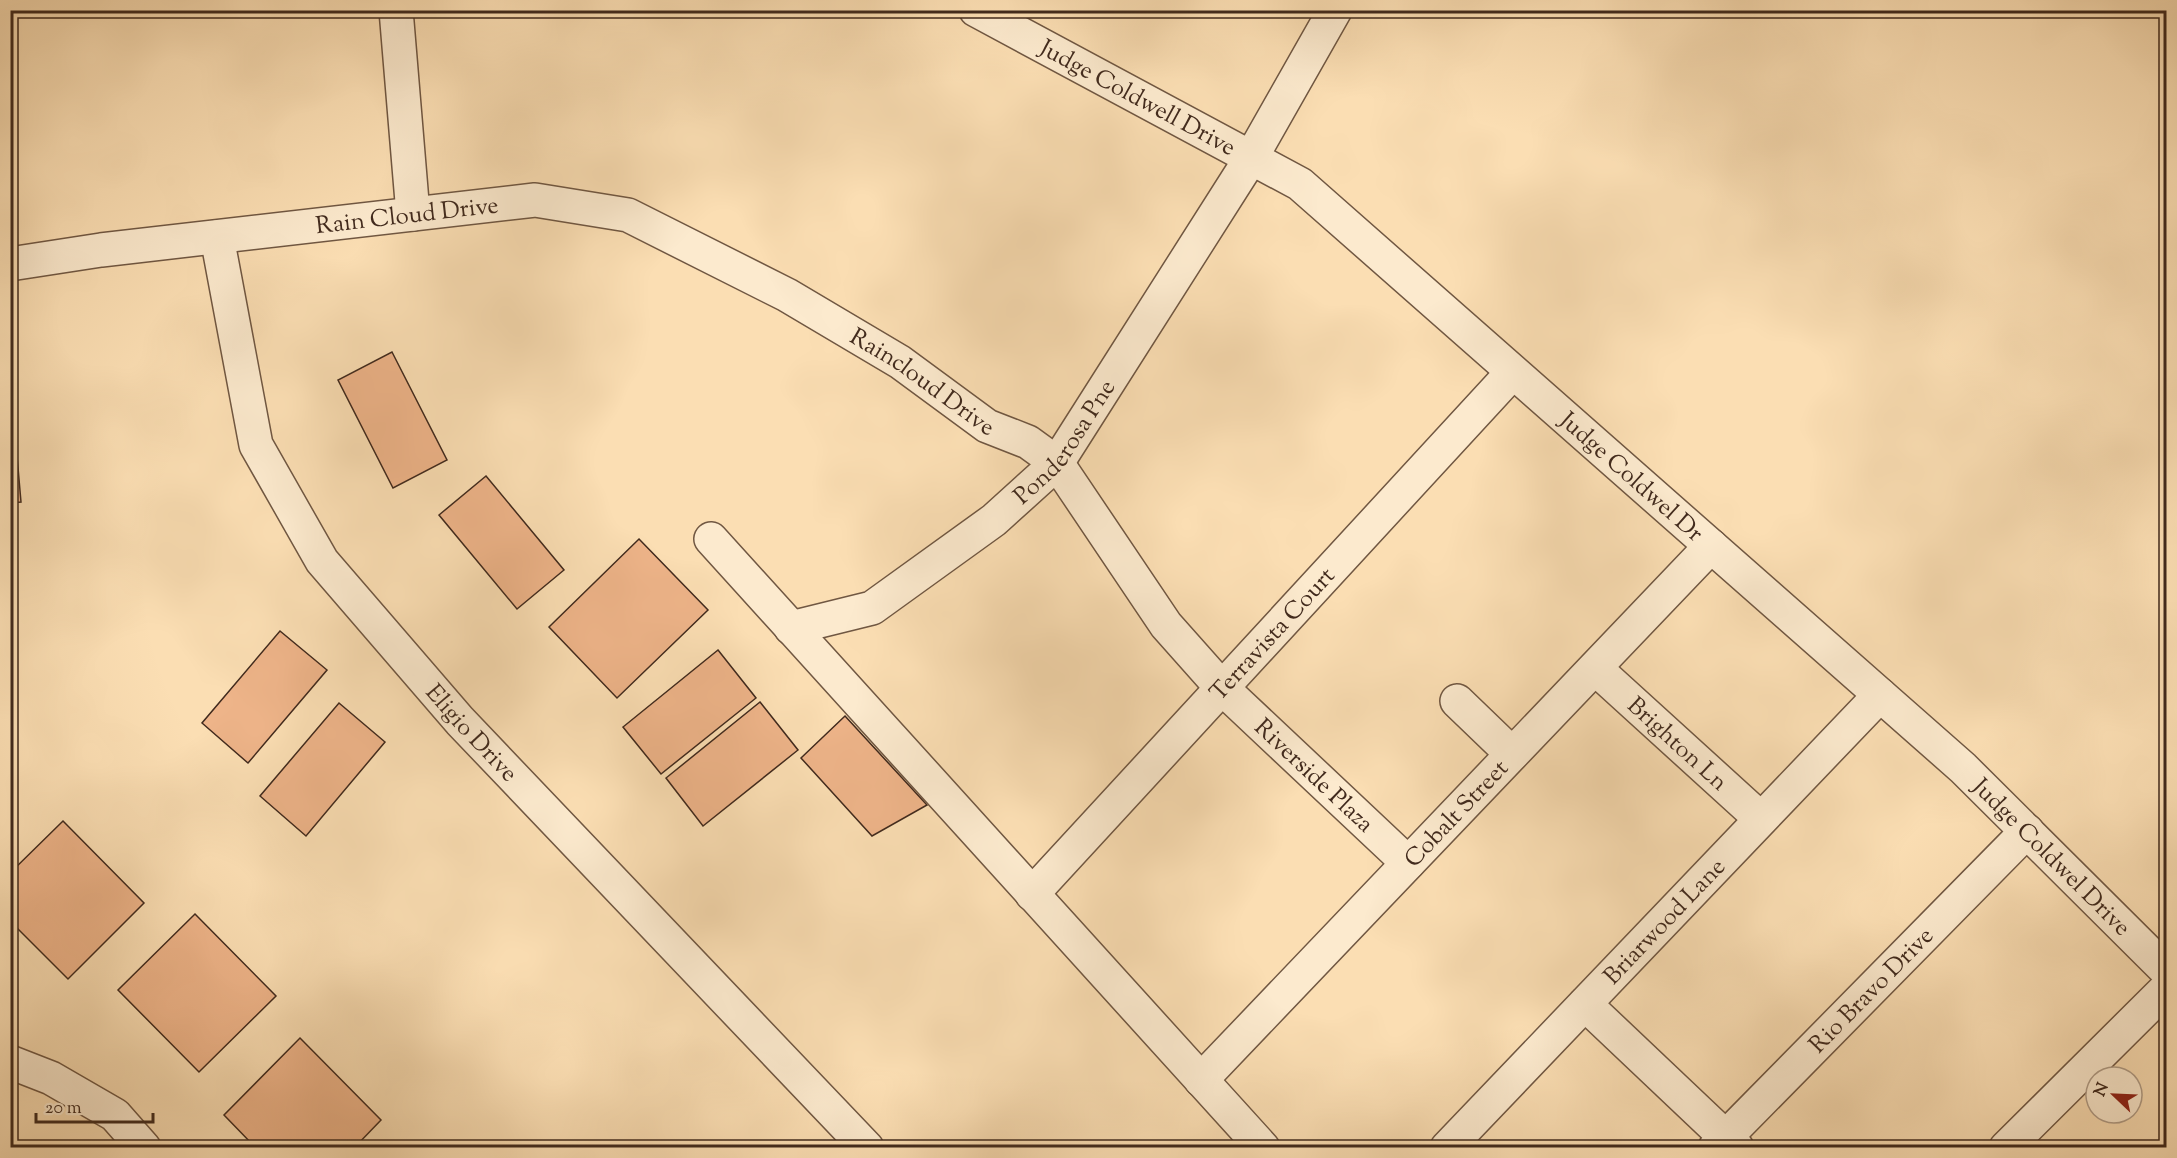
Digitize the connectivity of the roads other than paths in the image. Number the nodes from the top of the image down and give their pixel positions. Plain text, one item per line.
1 (396, 10) edge
2 (976, 10) edge
3 (1335, 10) edge
4 (1251, 158) junction
5 (1300, 184) joint
6 (413, 214) junction
7 (217, 237) junction
8 (10, 264) edge
9 (787, 295) joint
10 (1512, 373) junction
11 (1057, 463) junction
12 (711, 539) dead end
13 (1711, 546) junction
14 (791, 628) junction
15 (1595, 668) junction
16 (1222, 688) junction
17 (1880, 695) junction
18 (1457, 701) dead end
19 (1512, 754) junction
20 (1963, 768) joint
21 (1761, 819) junction
22 (2027, 831) junction
23 (1408, 863) junction
24 (1032, 894) junction
25 (2166, 970) edge
26 (2166, 988) edge
27 (1585, 1004) junction
28 (10, 1062) edge
29 (1201, 1080) junction
30 (1726, 1144) edge
31 (144, 1148) edge
32 (867, 1148) edge
33 (1263, 1148) edge
34 (1447, 1148) edge
35 (2006, 1148) edge

1 - 6 street
2 - 4 street, Judge Coldwell Drive
3 - 4 street, Ponderosa Pne
4 - 5 street, Judge Coldwell Drive
4 - 11 street, Ponderosa Pne
5 - 10 street, Judge Coldwel Dr
6 - 7 street, Rain Cloud Drive
6 - 9 street, Rain Cloud Drive
7 - 8 street, Rain Cloud Drive
7 - 32 street, Eligio Drive
9 - 11 street, Raincloud Drive
10 - 13 street, Judge Coldwel Dr
10 - 16 street, Terravista Court
11 - 14 street, Ponderosa Pne
11 - 16 street, Riverside Plaza
12 - 14 street
13 - 15 street, Cobalt Street
13 - 17 street, Judge Coldwel Dr
14 - 24 street
15 - 19 street, Cobalt Street
15 - 21 street, Brighton Ln
16 - 23 street, Riverside Plaza
16 - 24 street, Terravista Court
17 - 20 street, Judge Coldwel Dr
17 - 21 street, Briarwood Lane
18 - 19 street
19 - 23 street, Cobalt Street
20 - 22 street, Judge Coldwel Drive
21 - 27 street, Briarwood Lane
22 - 25 street, Judge Coldwel Drive
22 - 30 street, Rio Bravo Drive
23 - 29 street, Cobalt Street
24 - 29 street
26 - 35 street
27 - 30 street
27 - 34 street, Briarwood Lane
28 - 31 street
29 - 33 street

